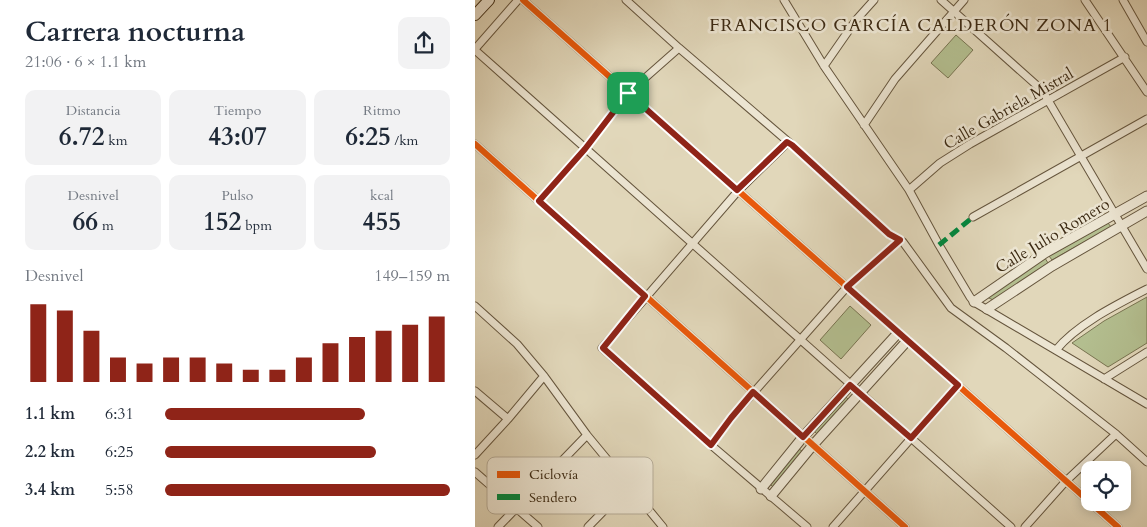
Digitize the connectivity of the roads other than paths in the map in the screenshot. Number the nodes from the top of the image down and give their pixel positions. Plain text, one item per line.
1 (489, 0) edge
2 (518, 0) edge
3 (523, 0) edge
4 (626, 0) edge
5 (784, 0) edge
6 (874, 0) edge
7 (941, 0) edge
8 (964, 0) edge
9 (1085, 0) edge
10 (1123, 0) edge
11 (794, 1) edge
12 (789, 8) junction
13 (954, 11) junction
14 (475, 15) edge
15 (1147, 41) edge
16 (679, 48) junction
17 (475, 50) edge
18 (1125, 57) junction
19 (824, 66) junction
20 (1147, 92) edge
21 (628, 93) junction
22 (1049, 100) junction
23 (1147, 119) edge
24 (864, 125) junction
25 (787, 142) junction
26 (475, 144) edge
27 (585, 149) junction
28 (1081, 156) junction
29 (737, 190) junction
30 (909, 190) junction
31 (1147, 196) edge
32 (539, 201) junction
33 (1147, 211) edge
34 (1114, 214) junction
35 (973, 217) dead end
36 (1121, 226) junction
37 (900, 240) junction
38 (693, 244) junction
39 (1147, 269) edge
40 (847, 287) junction
41 (1147, 289) edge
42 (645, 296) junction
43 (974, 302) junction
44 (475, 306) edge
45 (987, 309) junction
46 (898, 333) junction
47 (801, 340) junction
48 (907, 341) junction
49 (1056, 350) junction
50 (1147, 352) edge
51 (544, 376) junction
52 (1105, 379) junction
53 (850, 385) junction
54 (958, 385) junction
55 (475, 391) edge
56 (753, 392) junction
57 (860, 392) junction
58 (1147, 404) edge
59 (508, 419) junction
60 (1116, 434) junction
61 (587, 435) junction
62 (803, 437) junction
63 (911, 438) junction
64 (711, 445) junction
65 (813, 446) junction
66 (475, 454) edge
67 (566, 457) edge
68 (604, 457) edge
69 (1147, 462) edge
70 (475, 472) edge
71 (1065, 481) junction
72 (487, 482) edge
73 (761, 489) junction
74 (864, 491) junction
75 (771, 496) junction
76 (510, 514) edge
77 (524, 514) edge
78 (600, 514) edge
79 (652, 514) edge
80 (498, 527) edge
81 (538, 527) edge
82 (588, 527) edge
83 (663, 527) edge
84 (807, 527) edge
85 (833, 527) edge
86 (905, 527) edge
87 (1011, 527) edge
88 (1025, 527) edge
89 (1118, 527) edge

1 - 14 main road
2 - 17 street
3 - 21 street
4 - 16 street
5 - 12 street
6 - 19 street
7 - 13 street
8 - 13 street
9 - 18 street
10 - 15 street
11 - 12 street
12 - 19 street
13 - 22 street
13 - 24 street
16 - 21 street
16 - 25 street
17 - 27 street
18 - 20 street
18 - 22 street, Calle Gabriela Mistral
19 - 24 street
21 - 27 street
21 - 29 street
22 - 28 street
22 - 30 street, Calle Gabriela Mistral
23 - 28 street
24 - 30 street
25 - 29 street
25 - 37 street
26 - 32 street
27 - 32 street
27 - 38 street
28 - 34 street
28 - 35 street
29 - 38 street
29 - 40 street
30 - 43 street
31 - 34 street, Calle Julio Romero
32 - 42 street
33 - 36 street, Calle Julio Romero
34 - 36 street
34 - 43 street, Calle Julio Romero
36 - 39 street
36 - 45 street, Calle Julio Romero
37 - 40 street
37 - 60 street
38 - 42 street
38 - 47 street
40 - 46 street
40 - 47 street
41 - 49 street
42 - 56 street
42 - 64 street
43 - 45 street
44 - 51 street
45 - 49 street
46 - 48 street
46 - 53 street
47 - 53 street
47 - 56 street
48 - 54 street
48 - 57 street
49 - 52 street
50 - 52 street
51 - 59 street
51 - 61 street
52 - 58 street
53 - 57 street
53 - 62 street
54 - 63 street
54 - 71 street
55 - 59 street
56 - 62 street
56 - 64 street
57 - 63 street
57 - 65 street
59 - 66 street
60 - 69 street
60 - 71 street
61 - 67 street
61 - 68 street
62 - 65 street
62 - 73 street
63 - 74 street
63 - 87 street
64 - 73 street
65 - 74 street
65 - 75 street
70 - 72 street
71 - 88 street
71 - 89 street
73 - 75 street
74 - 85 street
74 - 86 street
75 - 84 street
76 - 80 street
77 - 81 street
78 - 82 street
79 - 83 street

